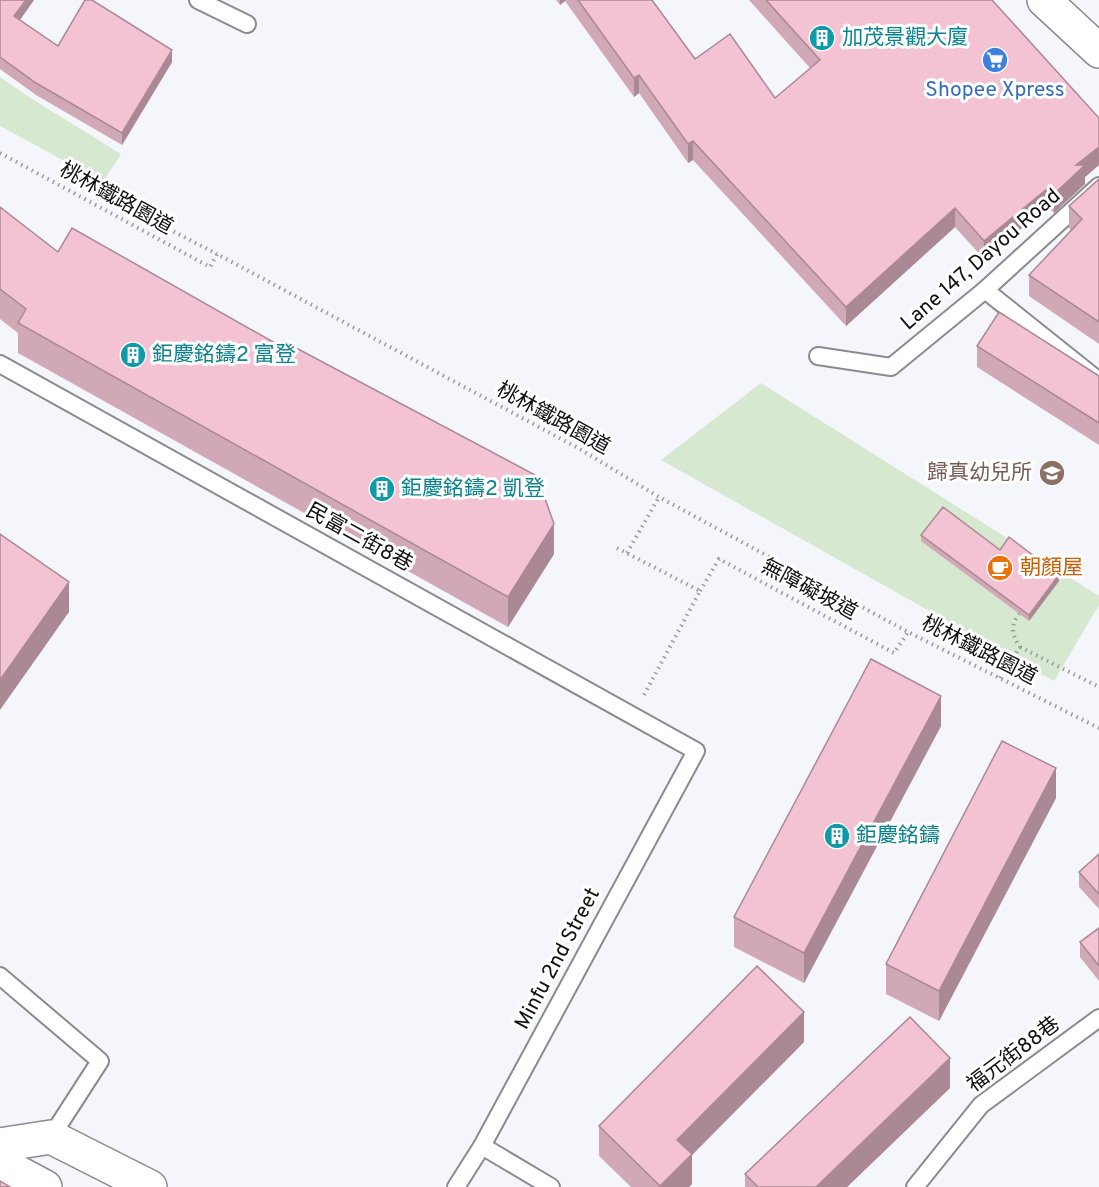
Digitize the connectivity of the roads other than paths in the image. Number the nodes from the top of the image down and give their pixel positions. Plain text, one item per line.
1 (198, 0) edge
2 (1044, 0) edge
3 (247, 24) dead end
4 (1099, 51) edge
5 (1099, 186) edge
6 (985, 290) junction
7 (818, 356) dead end
8 (0, 364) edge
9 (1099, 381) edge
10 (696, 751) joint
11 (0, 976) edge
12 (1099, 1018) edge
13 (51, 1137) junction
14 (0, 1145) edge
15 (482, 1146) junction
16 (0, 1163) edge
17 (45, 1187) edge
18 (150, 1187) edge
19 (456, 1187) edge
20 (551, 1187) edge
21 (915, 1187) edge

1 - 3 lane
2 - 4 street
5 - 6 lane, Lane 147, Dayou Road
6 - 7 lane, Lane 147, Dayou Road
6 - 9 lane
8 - 10 lane, 民富二街8巷
10 - 15 lane, Minfu 2nd Street
11 - 13 lane
12 - 21 lane, 福元街88巷
13 - 14 street
13 - 18 street
15 - 19 lane, Minfu 2nd Street
15 - 20 lane
16 - 17 street

